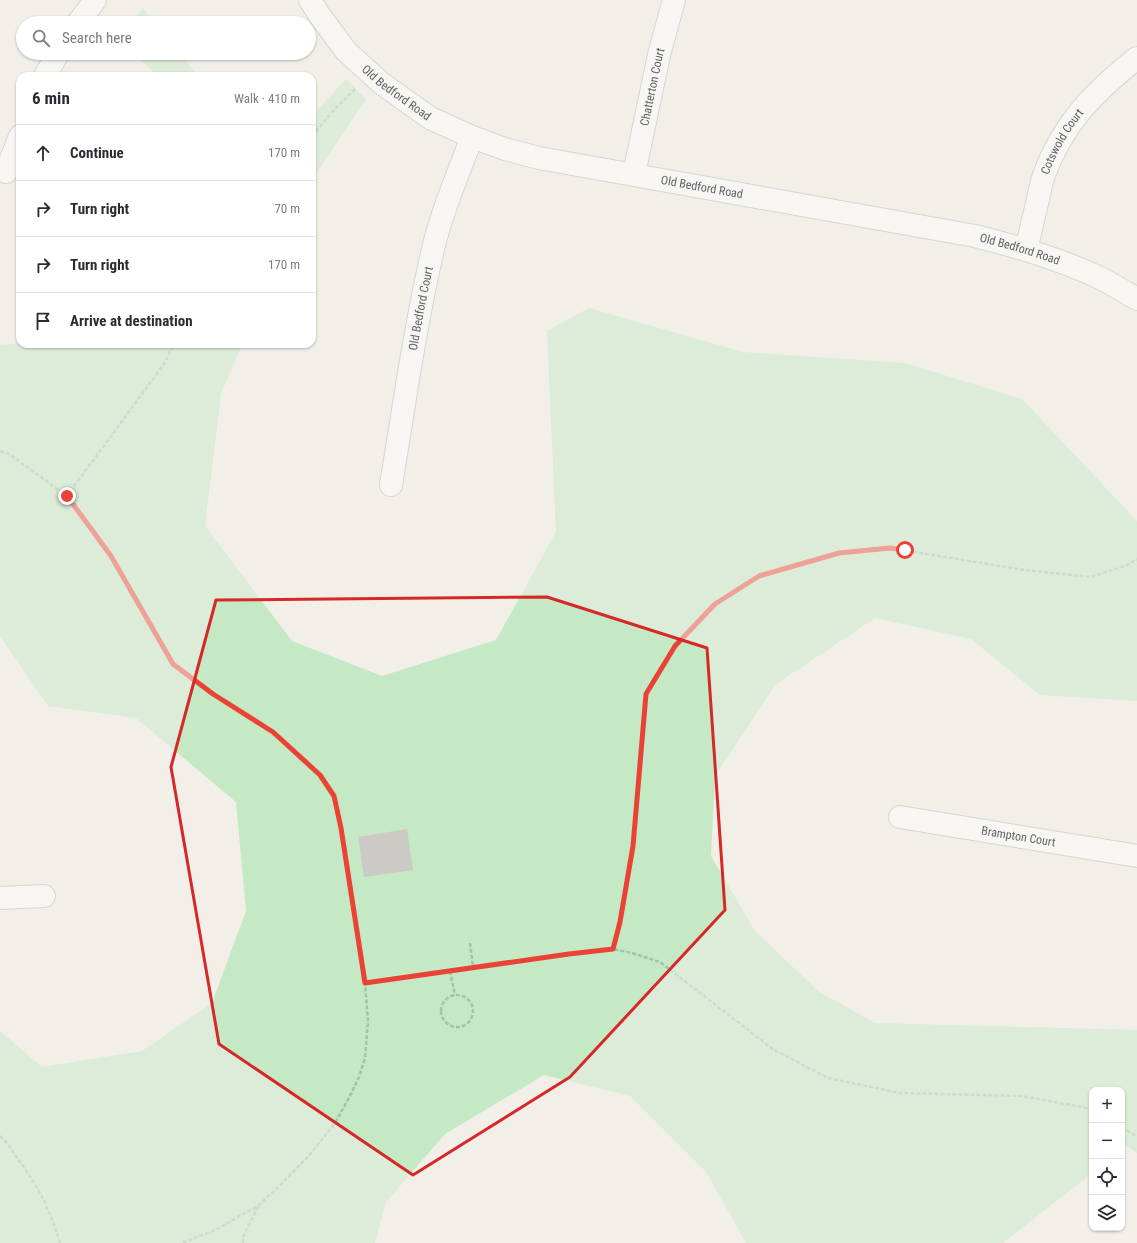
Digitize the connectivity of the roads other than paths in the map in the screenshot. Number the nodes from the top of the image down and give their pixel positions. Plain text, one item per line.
1 (95, 0) edge
2 (310, 0) edge
3 (674, 0) edge
4 (83, 16) edge
5 (1137, 58) edge
6 (54, 60) edge
7 (47, 72) edge
8 (472, 137) junction
9 (16, 146) edge
10 (6, 172) dead end
11 (634, 174) junction
12 (1026, 250) junction
13 (1137, 299) edge
14 (390, 485) dead end
15 (900, 817) dead end
16 (1137, 856) edge
17 (44, 896) dead end
18 (0, 898) edge

1 - 4 street
2 - 8 street, Old Bedford Road
3 - 11 street, Chatterton Court
5 - 12 street, Cotswold Court
6 - 7 street
8 - 11 street, Old Bedford Road
8 - 14 street, Old Bedford Court
9 - 10 street
11 - 12 street, Old Bedford Road
12 - 13 street, Old Bedford Road
15 - 16 street, Brampton Court
17 - 18 street

